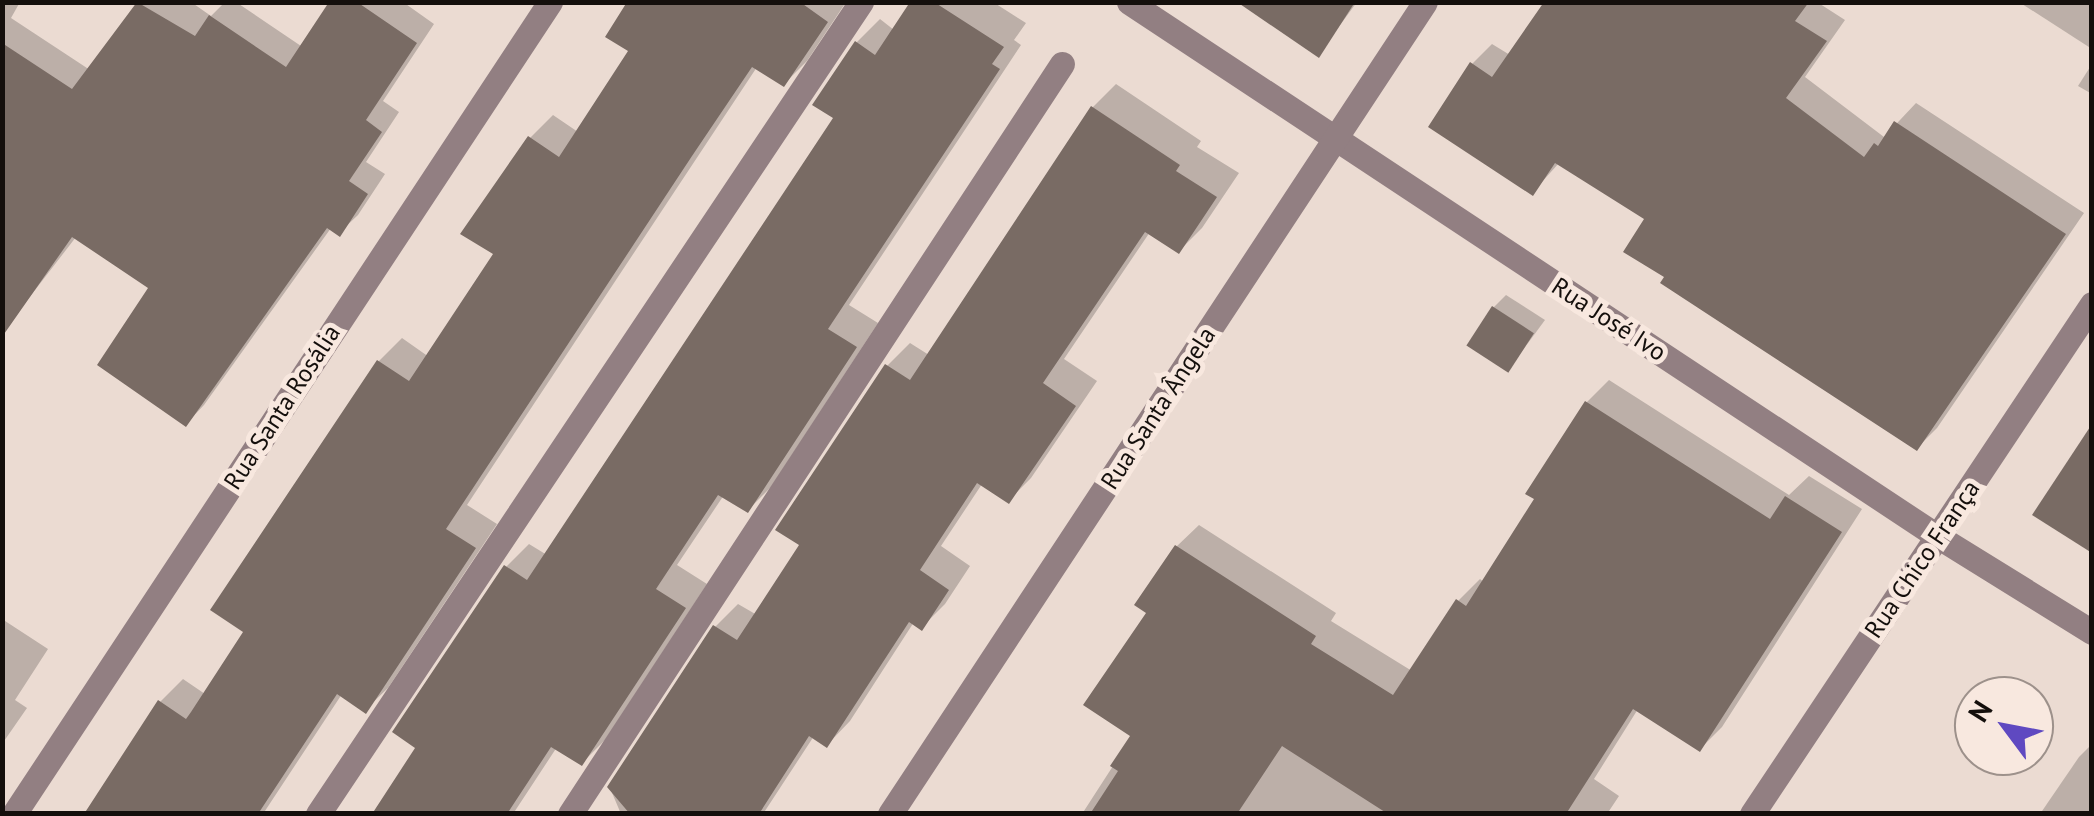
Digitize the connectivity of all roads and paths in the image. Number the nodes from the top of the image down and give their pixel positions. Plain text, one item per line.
1 (550, 2) edge
2 (861, 2) edge
3 (1129, 2) edge
4 (1425, 2) edge
5 (1062, 64) dead end
6 (1336, 140) junction
7 (2092, 304) edge
8 (1938, 536) junction
9 (2092, 632) edge
10 (14, 814) edge
11 (318, 814) edge
12 (570, 814) edge
13 (890, 814) edge
14 (1752, 814) edge

1 - 10 street, Rua Santa Rosália
2 - 11 street
3 - 6 street, Rua José Ivo
4 - 6 street, Rua Santa Ângela
5 - 12 street
6 - 8 street, Rua José Ivo
6 - 13 street, Rua Santa Ângela
7 - 8 street, Rua Chico França
8 - 9 street, Rua José Ivo
8 - 14 street, Rua Chico França

